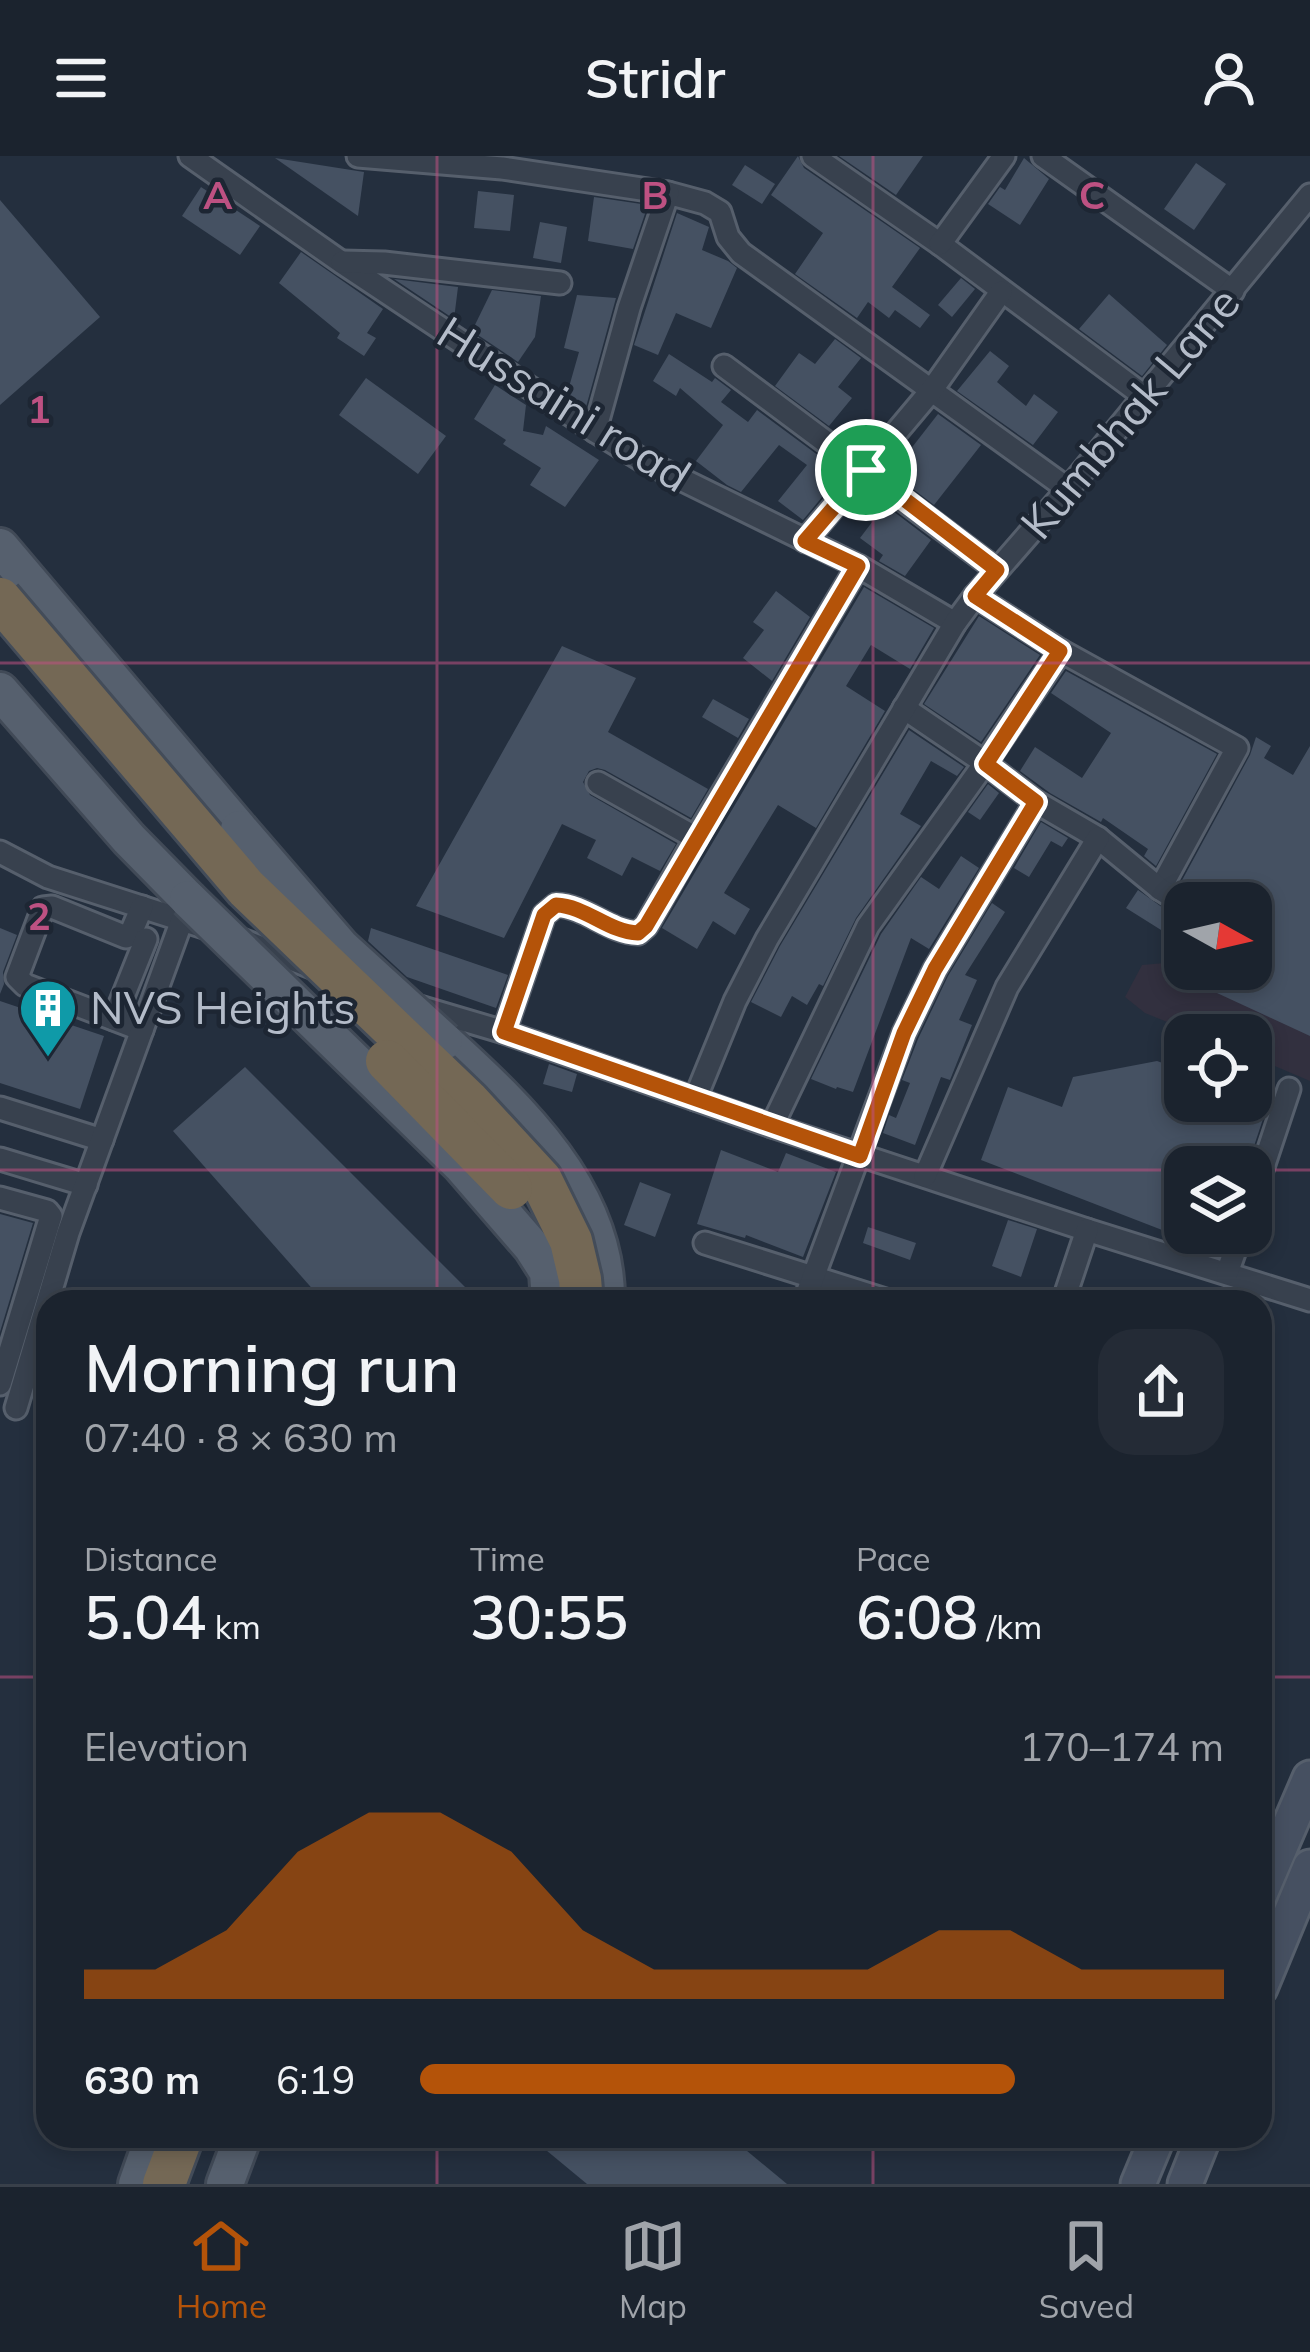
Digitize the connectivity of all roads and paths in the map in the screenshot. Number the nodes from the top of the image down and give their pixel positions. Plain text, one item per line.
1 (190, 156) edge
2 (358, 156) edge
3 (813, 156) edge
4 (1004, 156) edge
5 (1043, 156) edge
6 (388, 158) edge
7 (503, 162) edge
8 (668, 193) junction
9 (1310, 196) edge
10 (940, 244) junction
11 (341, 262) junction
12 (560, 283) dead end
13 (1233, 291) junction
14 (1001, 292) junction
15 (724, 366) dead end
16 (932, 391) junction
17 (1144, 396) junction
18 (595, 431) junction
19 (873, 477) junction
20 (1068, 489) junction
21 (805, 541) junction
22 (0, 547) edge
23 (858, 566) junction
24 (997, 570) junction
25 (975, 596) junction
26 (0, 599) edge
27 (956, 623) junction
28 (0, 643) edge
29 (1060, 651) junction
30 (0, 692) edge
31 (904, 708) junction
32 (986, 764) junction
33 (598, 783) dead end
34 (1036, 802) junction
35 (696, 838) junction
36 (1098, 838) junction
37 (0, 852) edge
38 (1160, 889) junction
39 (1164, 892) edge
40 (142, 907) junction
41 (185, 909) junction
42 (146, 939) dead end
43 (114, 1019) junction
44 (142, 1030) junction
45 (504, 1032) junction
46 (1289, 1090) dead end
47 (695, 1099) junction
48 (0, 1108) edge
49 (772, 1126) junction
50 (102, 1140) junction
51 (1270, 1146) edge
52 (860, 1156) junction
53 (0, 1159) edge
54 (925, 1176) junction
55 (86, 1185) junction
56 (0, 1198) edge
57 (57, 1230) junction
58 (1087, 1230) junction
59 (705, 1243) dead end
60 (1234, 1254) edge
61 (1227, 1273) junction
62 (42, 1277) junction
63 (814, 1277) junction
64 (37, 1290) edge
65 (39, 1290) edge
66 (549, 1290) edge
67 (561, 1290) edge
68 (592, 1290) edge
69 (598, 1290) edge
70 (809, 1290) edge
71 (855, 1290) edge
72 (1067, 1290) edge
73 (36, 1292) edge
74 (1310, 1300) edge
75 (36, 1307) edge
76 (0, 1384) edge
77 (16, 1408) dead end
78 (1310, 1778) edge
79 (1272, 1866) edge
80 (1310, 1868) edge
81 (1272, 1957) edge
82 (150, 2148) edge
83 (178, 2148) edge
84 (204, 2148) edge
85 (238, 2148) edge
86 (1153, 2148) edge
87 (1199, 2148) edge
88 (136, 2184) edge
89 (164, 2184) edge
90 (191, 2184) edge
91 (225, 2184) edge
92 (1138, 2184) edge
93 (1185, 2184) edge

1 - 11 street, Hussaini road
2 - 6 street
3 - 10 street
4 - 10 street
5 - 13 street
6 - 7 street
7 - 8 street
8 - 16 street
8 - 18 street
9 - 13 street, Kumbhak Lane
10 - 14 street
11 - 12 street
11 - 18 street, Hussaini road
13 - 17 street, Kumbhak Lane
14 - 16 street
14 - 17 street
15 - 19 street
16 - 19 street
16 - 20 street
17 - 20 street, Kumbhak Lane
18 - 21 street, Hussaini road
19 - 21 street
19 - 24 street
20 - 24 street, Kumbhak Lane
21 - 23 street, Hussaini road
22 - 69 main road, bridge
23 - 27 street, Hussaini road
23 - 35 street
24 - 25 street, Kumbhak Lane
25 - 27 street, Kumbhak Lane
25 - 29 street
26 - 68 highway, bridge
27 - 31 street, Kumbhak Lane
28 - 67 highway, bridge
29 - 32 street
29 - 38 street
30 - 41 main road
31 - 32 street
31 - 47 street, Kumbhak Lane
32 - 34 street
32 - 49 street
33 - 35 street
34 - 36 street
34 - 52 street
35 - 45 street
36 - 38 street
36 - 54 street
37 - 40 street
38 - 39 street
40 - 41 street
40 - 43 street
41 - 44 street
41 - 45 street
41 - 66 main road, bridge
42 - 43 street
43 - 44 street
44 - 50 street
45 - 47 street
46 - 51 street
47 - 49 street
48 - 50 street
49 - 52 street
50 - 55 street
52 - 54 street
52 - 63 street
53 - 55 street
54 - 58 street
55 - 57 street
56 - 57 street
57 - 62 street
58 - 61 street
58 - 72 street
59 - 63 street
60 - 61 street
61 - 74 street
62 - 64 street
62 - 65 street
63 - 70 street
63 - 71 street
73 - 76 street
75 - 77 street
78 - 79 main road
80 - 81 main road
82 - 88 main road
83 - 89 highway
84 - 90 highway
85 - 91 main road
86 - 92 main road
87 - 93 main road

